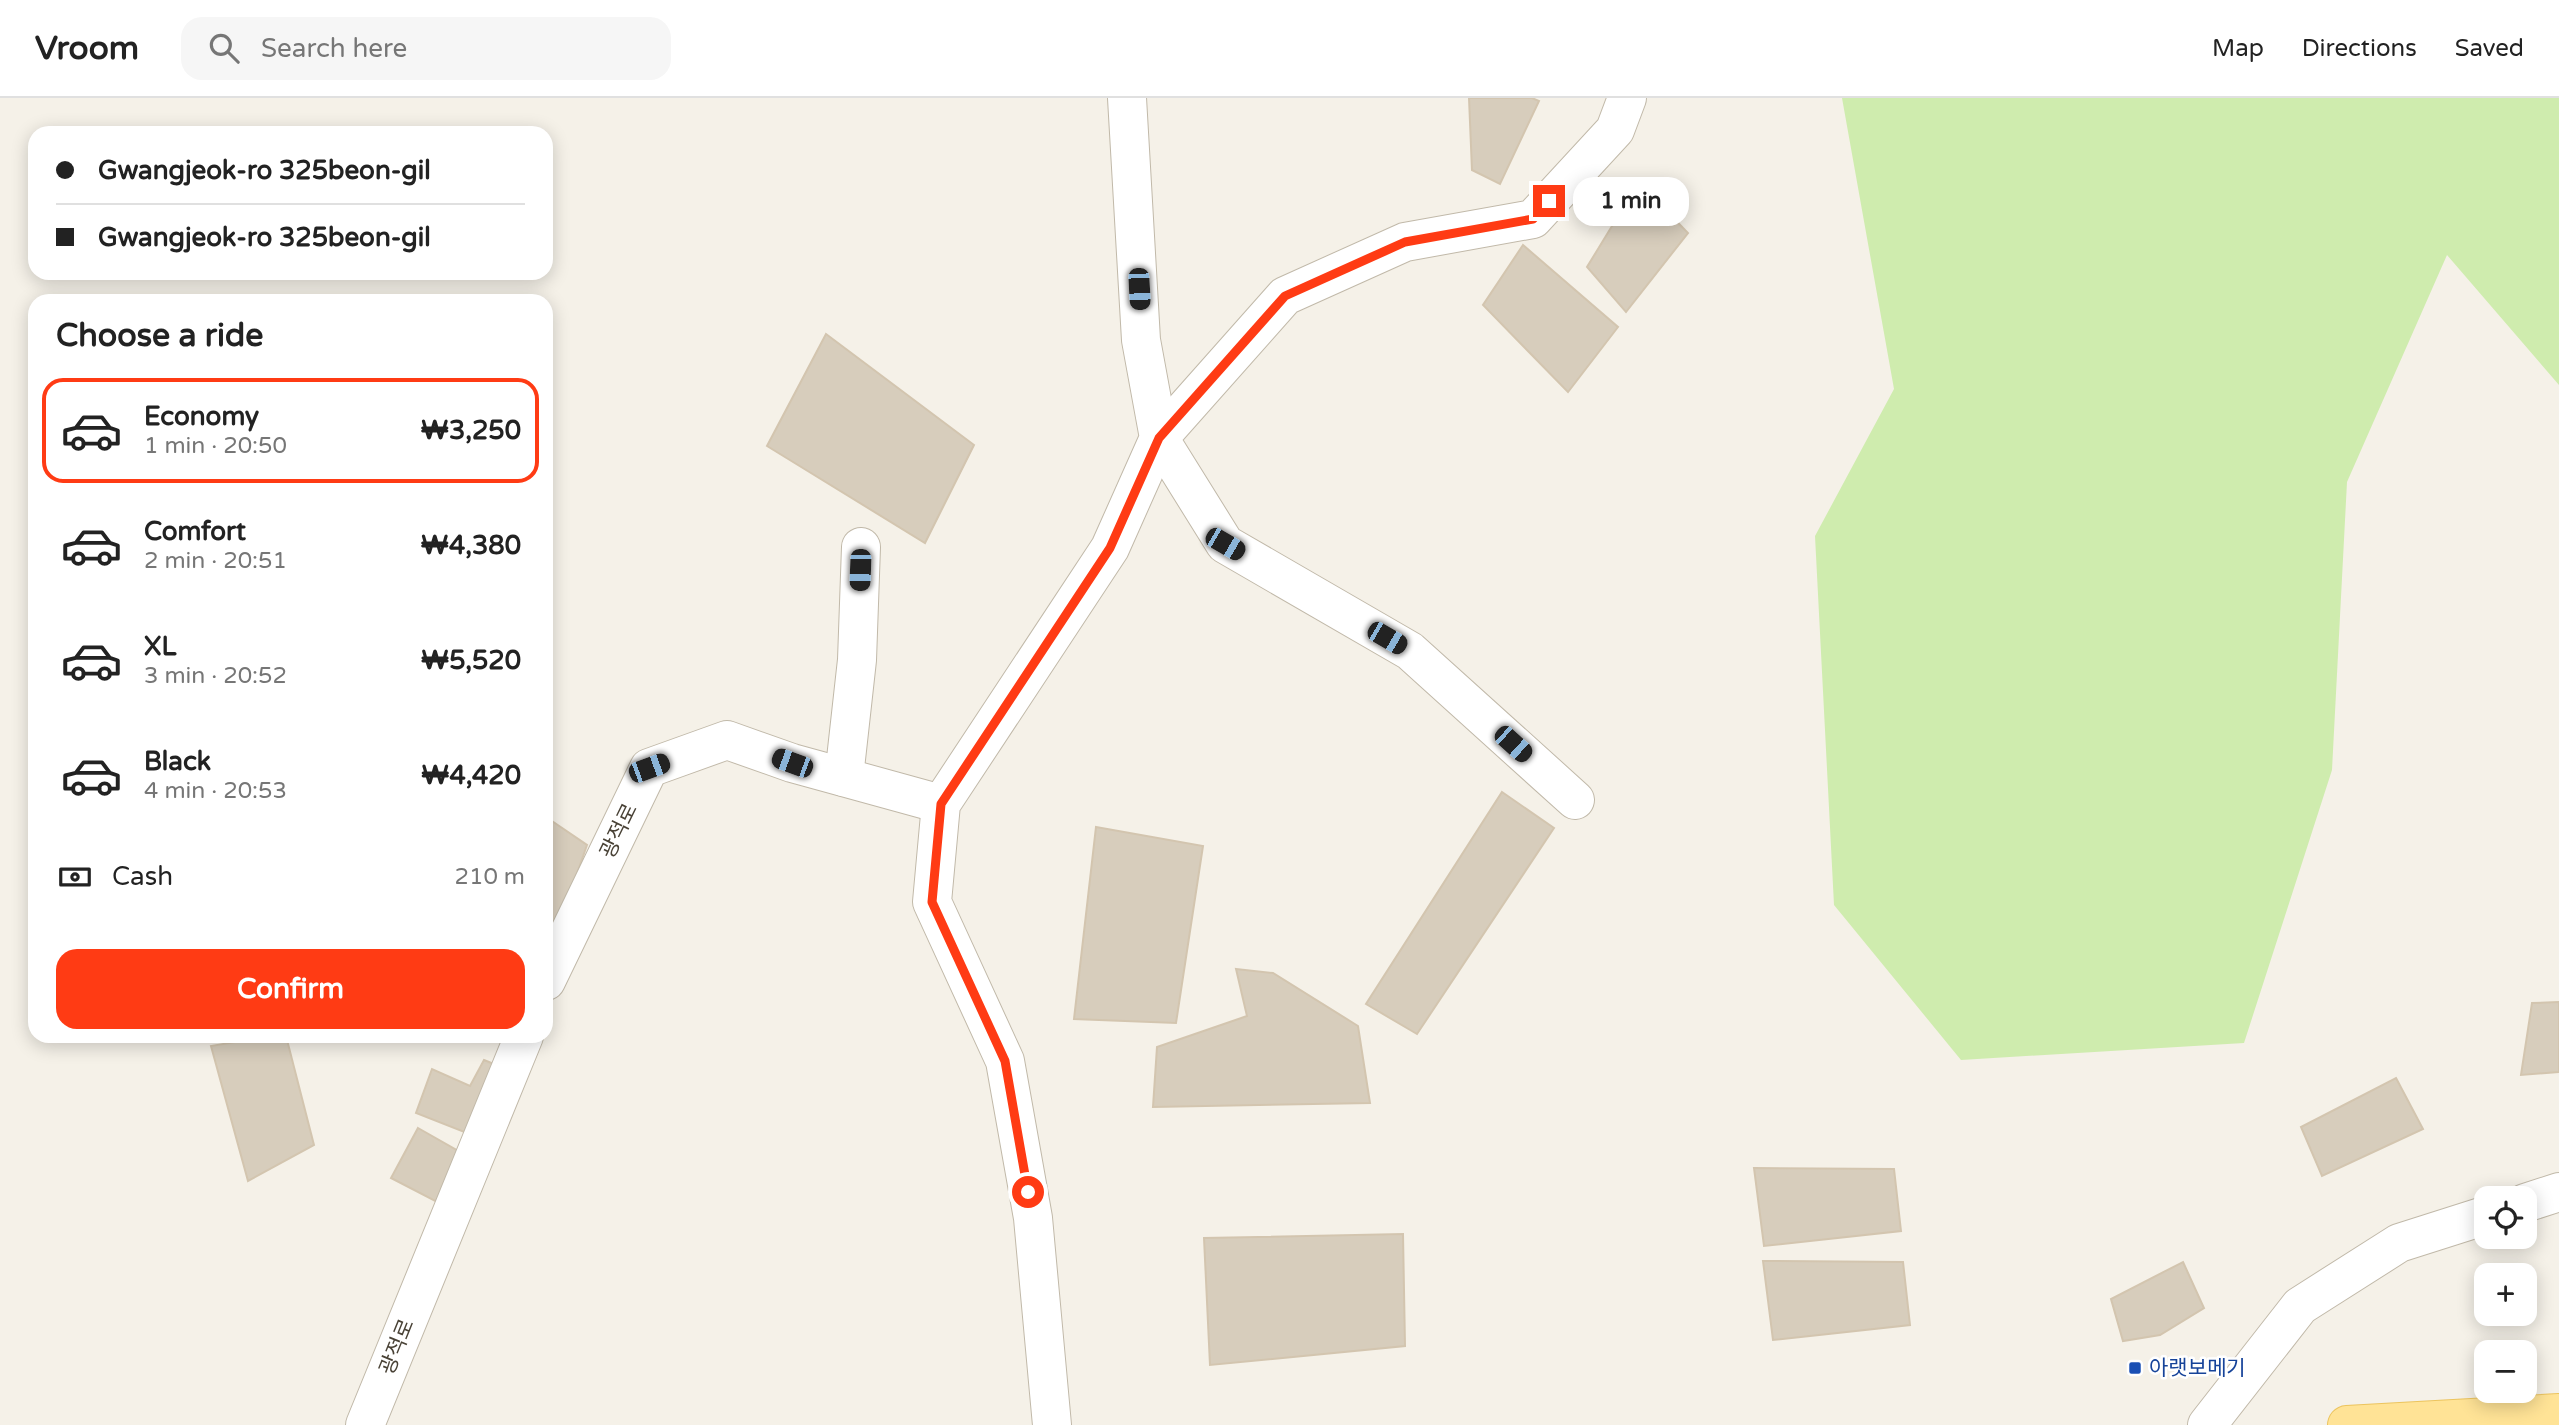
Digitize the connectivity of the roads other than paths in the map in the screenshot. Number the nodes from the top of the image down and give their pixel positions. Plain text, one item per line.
1 (1126, 98) edge
2 (1627, 98) edge
3 (1159, 438) junction
4 (861, 547) dead end
5 (844, 777) junction
6 (1575, 800) dead end
7 (941, 804) junction
8 (553, 967) edge
9 (521, 1043) edge
10 (2559, 1192) edge
11 (2537, 1199) edge
12 (2474, 1219) edge
13 (2559, 1413) edge
14 (365, 1425) edge
15 (1052, 1425) edge
16 (2207, 1425) edge
17 (2347, 1425) edge

1 - 3 street
2 - 3 street
3 - 6 street
3 - 7 street
4 - 5 street
5 - 7 street, 광적로
5 - 8 street, 광적로
7 - 15 street
9 - 14 street, 광적로
10 - 11 street
12 - 16 street
13 - 17 main road

